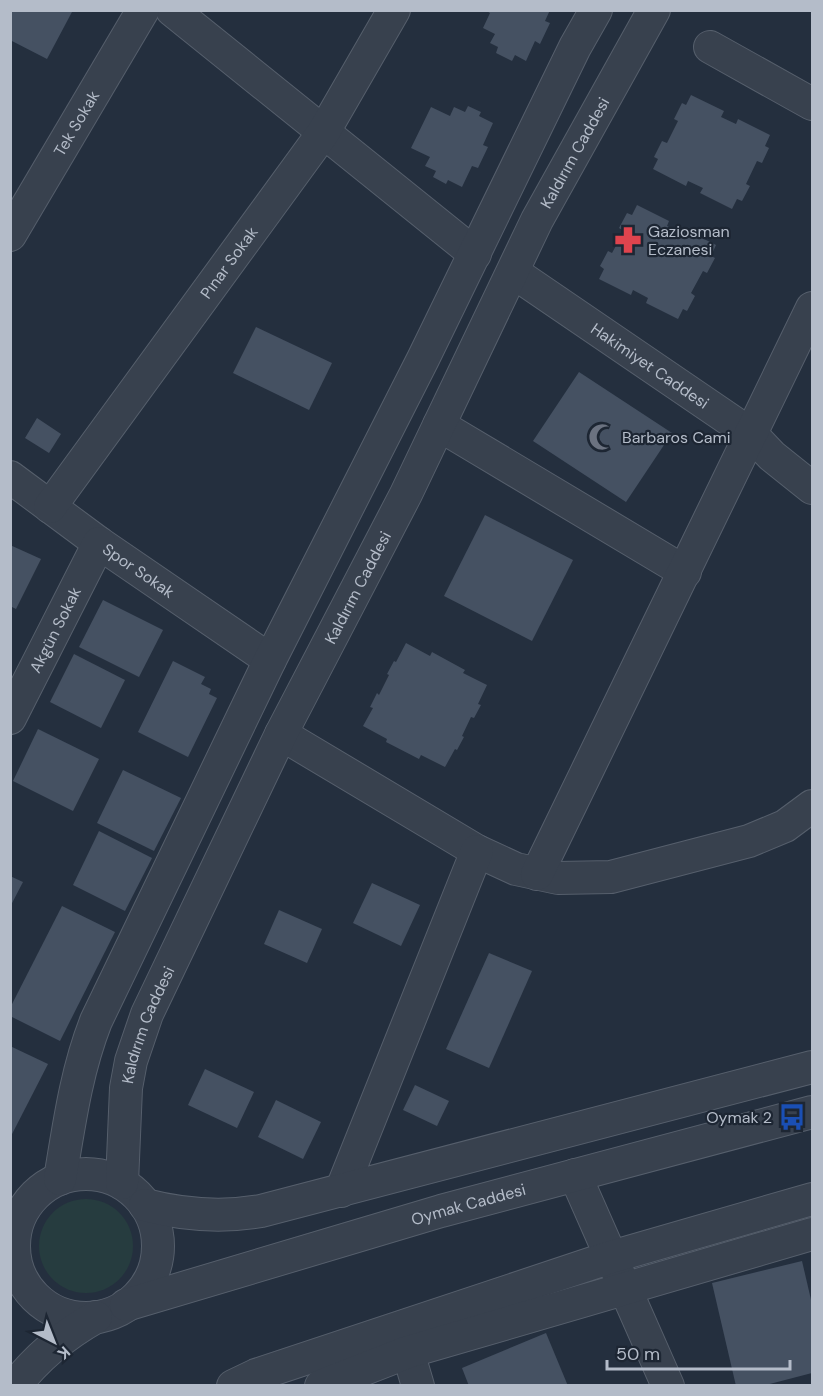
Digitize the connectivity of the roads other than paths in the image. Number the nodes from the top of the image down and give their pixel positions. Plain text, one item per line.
1 (143, 10) edge
2 (172, 10) edge
3 (394, 10) edge
4 (596, 10) edge
5 (676, 10) edge
6 (650, 20) edge
7 (710, 47) dead end
8 (813, 104) edge
9 (323, 133) junction
10 (10, 235) edge
11 (475, 254) junction
12 (513, 272) junction
13 (813, 308) edge
14 (439, 425) junction
15 (752, 435) junction
16 (10, 477) edge
17 (813, 488) edge
18 (50, 507) junction
19 (99, 543) junction
20 (685, 572) junction
21 (270, 660) junction
22 (10, 718) edge
23 (281, 734) junction
24 (813, 806) edge
25 (477, 851) junction
26 (537, 874) junction
27 (813, 1067) edge
28 (813, 1112) edge
29 (575, 1176) junction
30 (60, 1179) junction
31 (122, 1183) junction
32 (341, 1191) junction
33 (813, 1199) edge
34 (145, 1205) junction
35 (813, 1234) edge
36 (611, 1257) junction
37 (12, 1260) edge
38 (625, 1289) junction
39 (126, 1305) junction
40 (96, 1317) junction
41 (408, 1352) junction
42 (15, 1386) edge
43 (233, 1386) edge
44 (321, 1386) edge
45 (418, 1386) edge
46 (668, 1386) edge

1 - 10 street, Tek Sokak
2 - 9 street
3 - 9 street, Pınar Sokak
4 - 11 street
5 - 6 street
6 - 12 street, Kaldırım Caddesi
7 - 8 street
9 - 11 street
9 - 18 street, Pınar Sokak
11 - 21 street
12 - 14 street, Kaldırım Caddesi
12 - 15 street, Hakimiyet Caddesi
13 - 15 street
14 - 20 street
14 - 23 street, Kaldırım Caddesi
15 - 17 street, Hakimiyet Caddesi
15 - 20 street
16 - 18 street, Spor Sokak
18 - 19 street, Spor Sokak
19 - 21 street, Spor Sokak
19 - 22 street, Akgün Sokak
20 - 26 street
21 - 30 street
23 - 25 street
23 - 31 street, Kaldırım Caddesi
24 - 26 street
25 - 26 street
25 - 32 street
27 - 32 street
28 - 29 street, Oymak Caddesi
29 - 36 street
29 - 39 street, Oymak Caddesi
30 - 31 street
30 - 37 street
31 - 34 street
32 - 34 street
33 - 36 street
34 - 39 street
35 - 38 street
36 - 38 street
36 - 43 street
37 - 40 street
38 - 41 street
38 - 46 street
39 - 40 street
40 - 42 street
41 - 44 street
41 - 45 street

